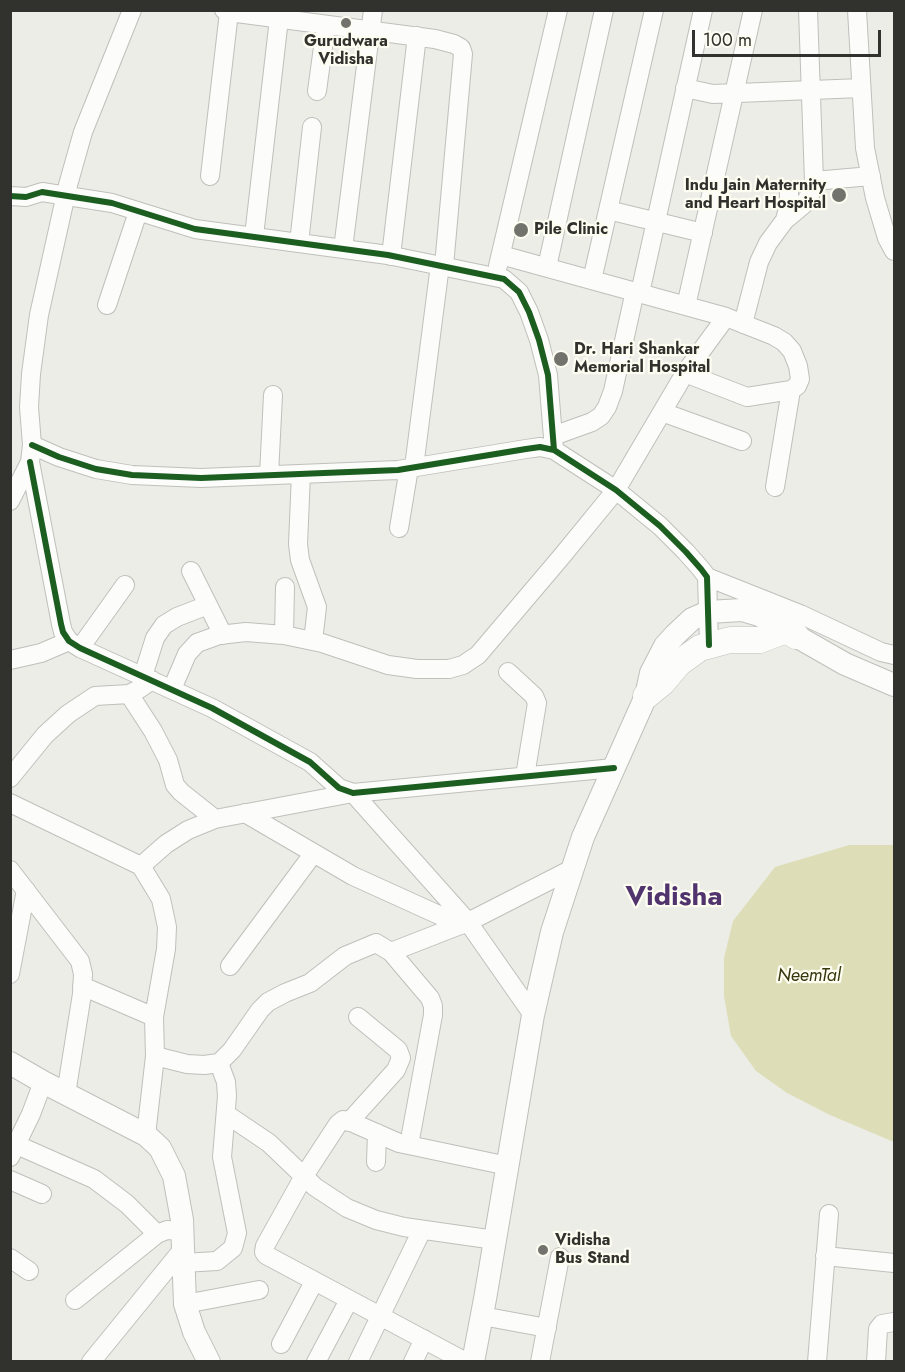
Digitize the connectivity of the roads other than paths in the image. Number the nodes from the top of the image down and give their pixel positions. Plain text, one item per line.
1 (373, 10) edge
2 (558, 10) edge
3 (604, 10) edge
4 (654, 10) edge
5 (702, 10) edge
6 (753, 10) edge
7 (807, 10) edge
8 (857, 10) edge
9 (130, 11) edge
10 (227, 11) edge
11 (279, 15) edge
12 (326, 25) junction
13 (370, 30) junction
14 (417, 36) junction
15 (685, 88) junction
16 (861, 88) junction
17 (811, 90) junction
18 (317, 91) dead end
19 (734, 93) junction
20 (312, 127) dead end
21 (210, 176) dead end
22 (871, 176) junction
23 (814, 181) junction
24 (789, 190) dead end
25 (10, 196) edge
26 (65, 197) junction
27 (608, 210) junction
28 (138, 212) junction
29 (785, 220) junction
30 (656, 222) junction
31 (703, 233) junction
32 (254, 236) junction
33 (299, 243) junction
34 (343, 249) junction
35 (894, 251) edge
36 (501, 255) junction
37 (391, 256) junction
38 (442, 265) junction
39 (547, 267) junction
40 (496, 277) junction
41 (592, 280) junction
42 (637, 292) junction
43 (107, 306) dead end
44 (686, 306) junction
45 (735, 321) junction
46 (685, 373) junction
47 (790, 390) junction
48 (273, 395) dead end
49 (662, 412) junction
50 (742, 441) dead end
51 (554, 443) junction
52 (31, 454) junction
53 (412, 468) junction
54 (301, 474) junction
55 (269, 475) junction
56 (16, 479) edge
57 (775, 487) dead end
58 (616, 490) junction
59 (10, 501) edge
60 (399, 528) dead end
61 (191, 571) dead end
62 (707, 577) junction
63 (125, 585) dead end
64 (285, 587) dead end
65 (741, 600) junction
66 (208, 605) junction
67 (708, 612) junction
68 (791, 633) junction
69 (223, 634) junction
70 (284, 636) junction
71 (741, 640) junction
72 (313, 641) junction
73 (75, 644) junction
74 (709, 645) junction
75 (894, 655) edge
76 (10, 660) edge
77 (508, 672) dead end
78 (147, 678) junction
79 (894, 685) edge
80 (172, 689) junction
81 (129, 694) junction
82 (646, 696) junction
83 (614, 768) junction
84 (525, 776) junction
85 (10, 778) edge
86 (353, 793) junction
87 (10, 803) edge
88 (245, 813) junction
89 (215, 819) junction
90 (314, 854) junction
91 (141, 866) junction
92 (572, 869) junction
93 (10, 870) edge
94 (26, 890) junction
95 (464, 923) junction
96 (391, 952) junction
97 (230, 966) dead end
98 (10, 974) edge
99 (82, 986) junction
100 (533, 1016) junction
101 (154, 1017) junction
102 (358, 1017) dead end
103 (155, 1056) junction
104 (10, 1062) edge
105 (219, 1063) junction
106 (43, 1082) junction
107 (66, 1094) junction
108 (226, 1114) junction
109 (349, 1122) junction
110 (377, 1133) junction
111 (146, 1135) junction
112 (409, 1145) junction
113 (14, 1151) edge
114 (376, 1162) dead end
115 (508, 1166) junction
116 (304, 1176) junction
117 (10, 1180) edge
118 (42, 1194) dead end
119 (829, 1214) dead end
120 (422, 1230) junction
121 (157, 1234) junction
122 (495, 1240) junction
123 (183, 1248) junction
124 (825, 1256) junction
125 (560, 1257) dead end
126 (10, 1258) edge
127 (894, 1263) edge
128 (29, 1271) dead end
129 (315, 1282) junction
130 (259, 1290) dead end
131 (75, 1300) dead end
132 (349, 1300) junction
133 (185, 1304) junction
134 (482, 1316) junction
135 (381, 1317) junction
136 (894, 1322) edge
137 (547, 1328) junction
138 (424, 1340) junction
139 (281, 1344) dead end
140 (91, 1362) edge
141 (209, 1362) edge
142 (316, 1362) edge
143 (358, 1362) edge
144 (413, 1362) edge
145 (466, 1362) edge
146 (473, 1362) edge
147 (540, 1362) edge
148 (817, 1362) edge
149 (876, 1362) edge

1 - 13 street
2 - 36 street
3 - 39 street
4 - 27 street
5 - 15 street
6 - 19 street
7 - 17 street
8 - 16 street
9 - 26 street
10 - 11 street
10 - 21 street
11 - 12 street
11 - 32 street
12 - 13 street
12 - 18 street
13 - 14 street
13 - 34 street
14 - 37 street
14 - 38 street
15 - 19 street
15 - 30 street
16 - 17 street
16 - 22 street
17 - 19 street
17 - 23 street
19 - 31 street
20 - 33 street
22 - 23 street
22 - 35 street
23 - 29 street
24 - 29 street
25 - 26 street
26 - 28 street
26 - 52 street
27 - 30 street
27 - 41 street
28 - 32 street
28 - 43 street
29 - 45 street
30 - 31 street
30 - 42 street
31 - 44 street
32 - 33 street
33 - 34 street
34 - 37 street
36 - 39 street
36 - 40 street
37 - 38 street
38 - 40 street
38 - 53 street
39 - 41 street
40 - 51 street
41 - 42 street
42 - 44 street
42 - 51 street
44 - 45 street
45 - 46 street
45 - 47 street
46 - 47 street
46 - 49 street
47 - 57 street
48 - 55 street
49 - 50 street
49 - 58 street
51 - 53 street
51 - 58 street
52 - 55 street
52 - 56 street
52 - 73 street
53 - 54 street
53 - 60 street
54 - 55 street
54 - 72 street
56 - 59 street
58 - 62 street
58 - 72 street
61 - 66 street
62 - 65 street
62 - 67 street
63 - 73 street
64 - 70 street
65 - 67 main road
65 - 68 main road
65 - 71 street
65 - 75 street
66 - 69 street
66 - 78 street
67 - 74 street
67 - 82 main road
68 - 71 highway
68 - 79 main road
69 - 70 street
69 - 80 street
70 - 72 street
71 - 74 highway
73 - 76 street
73 - 78 street
74 - 82 highway
77 - 84 street
78 - 80 street
78 - 81 street
80 - 86 street
81 - 85 street
81 - 89 street
82 - 83 main road
83 - 84 street
83 - 92 main road
84 - 86 street
86 - 88 street
86 - 95 street
87 - 91 street
88 - 89 street
88 - 90 street
89 - 91 street
90 - 95 street
90 - 97 street
91 - 101 street
92 - 95 street
92 - 100 main road
93 - 94 street
94 - 98 street
94 - 99 street
95 - 96 street
95 - 100 street
96 - 105 street
96 - 112 street
99 - 101 street
99 - 107 street
100 - 115 main road
101 - 103 street
102 - 109 street
103 - 105 street
103 - 111 street
104 - 106 main road
105 - 108 street
106 - 107 main road
106 - 113 street
107 - 111 main road
108 - 116 street
108 - 123 street
109 - 110 street
109 - 116 street
110 - 112 street
110 - 114 street
111 - 123 main road
112 - 115 street
113 - 121 street
115 - 122 main road
116 - 120 street
116 - 129 street
117 - 118 street
119 - 124 street
120 - 122 street
120 - 135 street
121 - 123 street
121 - 131 street
122 - 134 main road
123 - 133 main road
123 - 140 street
124 - 127 street
124 - 148 street
125 - 137 street
126 - 128 street
129 - 132 street
129 - 139 street
130 - 133 street
132 - 135 street
132 - 142 street
133 - 141 main road
134 - 137 street
134 - 146 main road
135 - 138 street
135 - 143 street
136 - 149 street
137 - 147 street
138 - 144 street
138 - 145 street

